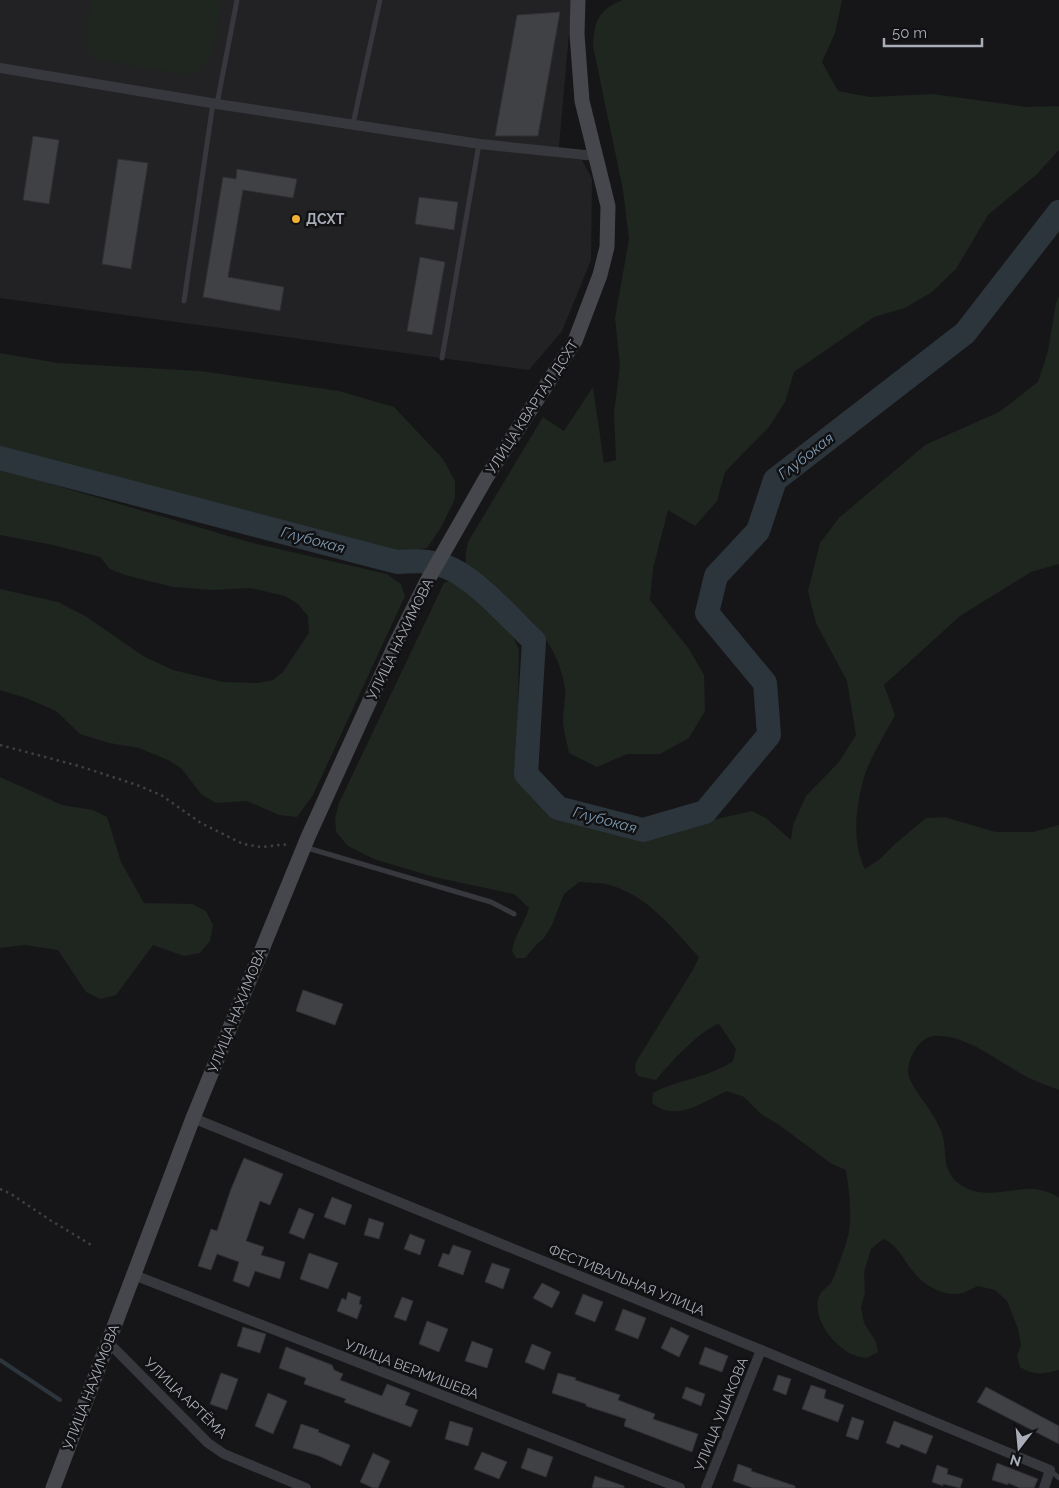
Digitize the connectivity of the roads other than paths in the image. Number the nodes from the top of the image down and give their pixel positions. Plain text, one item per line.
1 (237, 0) edge
2 (380, 0) edge
3 (578, 0) edge
4 (0, 68) edge
5 (215, 103) junction
6 (352, 124) junction
7 (480, 144) junction
8 (595, 156) junction
9 (184, 301) dead end
10 (442, 358) dead end
11 (448, 542) joint
12 (304, 847) junction
13 (514, 914) dead end
14 (193, 1118) junction
15 (134, 1275) junction
16 (108, 1342) junction
17 (761, 1350) junction
18 (1050, 1470) junction
19 (1059, 1478) edge
20 (53, 1488) edge
21 (306, 1488) edge
22 (680, 1488) edge
23 (706, 1488) edge
24 (1044, 1488) edge

1 - 5 lane
2 - 6 lane
3 - 8 street, УЛИЦА КВАРТАЛ ДСХТ
4 - 5 street
5 - 6 street
5 - 9 lane
6 - 7 street
7 - 8 street
7 - 10 lane
8 - 11 street, УЛИЦА КВАРТАЛ ДСХТ
11 - 12 street, УЛИЦА НАХИМОВА
12 - 13 lane
12 - 14 street, УЛИЦА НАХИМОВА
14 - 15 street, УЛИЦА НАХИМОВА
14 - 17 street, ФЕСТИВАЛЬНАЯ УЛИЦА
15 - 16 street, УЛИЦА НАХИМОВА
15 - 22 street, УЛИЦА ВЕРМИШЕВА
16 - 20 street, УЛИЦА НАХИМОВА
16 - 21 street, УЛИЦА АРТЁМА
17 - 18 street, ФЕСТИВАЛЬНАЯ УЛИЦА
17 - 23 street, УЛИЦА УШАКОВА
18 - 19 lane
18 - 24 street

